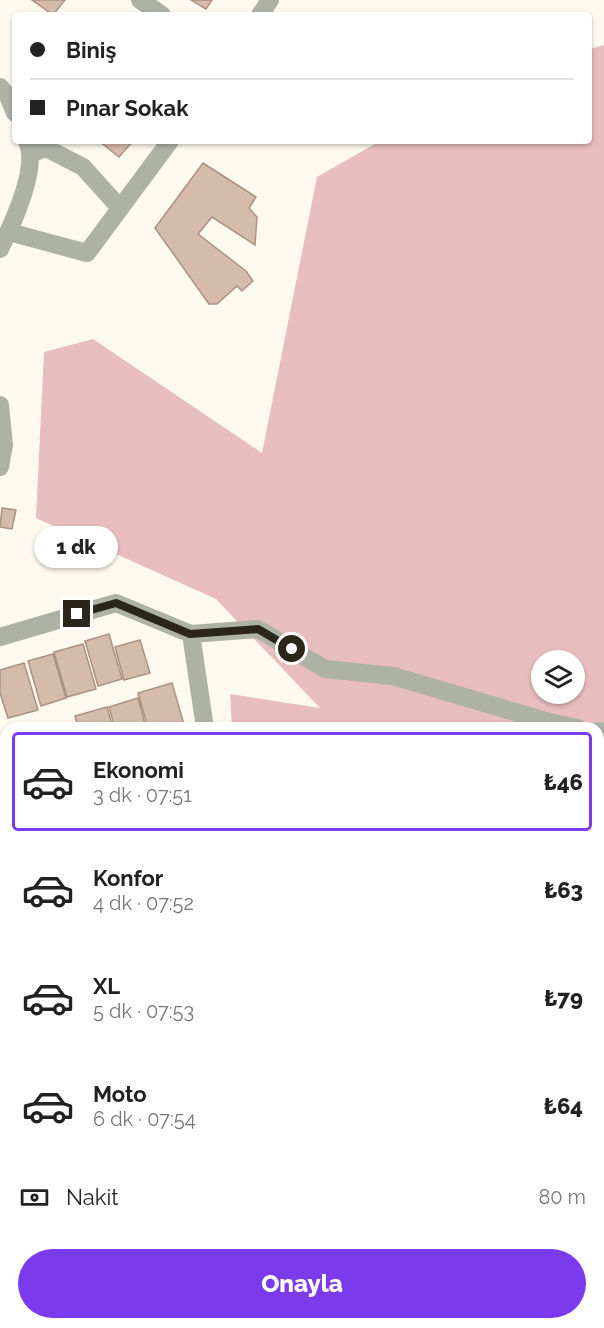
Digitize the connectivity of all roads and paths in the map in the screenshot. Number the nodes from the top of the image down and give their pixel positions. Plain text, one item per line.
1 (140, 0) edge
2 (158, 12) edge
3 (0, 87) edge
4 (12, 106) edge
5 (168, 144) edge
6 (30, 147) edge
7 (119, 207) junction
8 (9, 232) junction
9 (0, 249) edge
10 (0, 405) edge
11 (0, 467) edge
12 (190, 634) junction
13 (0, 637) edge
14 (204, 722) edge
15 (549, 722) edge

1 - 2 street
3 - 4 street
5 - 7 street
6 - 7 street
6 - 8 street
7 - 8 street
8 - 9 street
10 - 11 street
12 - 13 street
12 - 14 street
12 - 15 street

